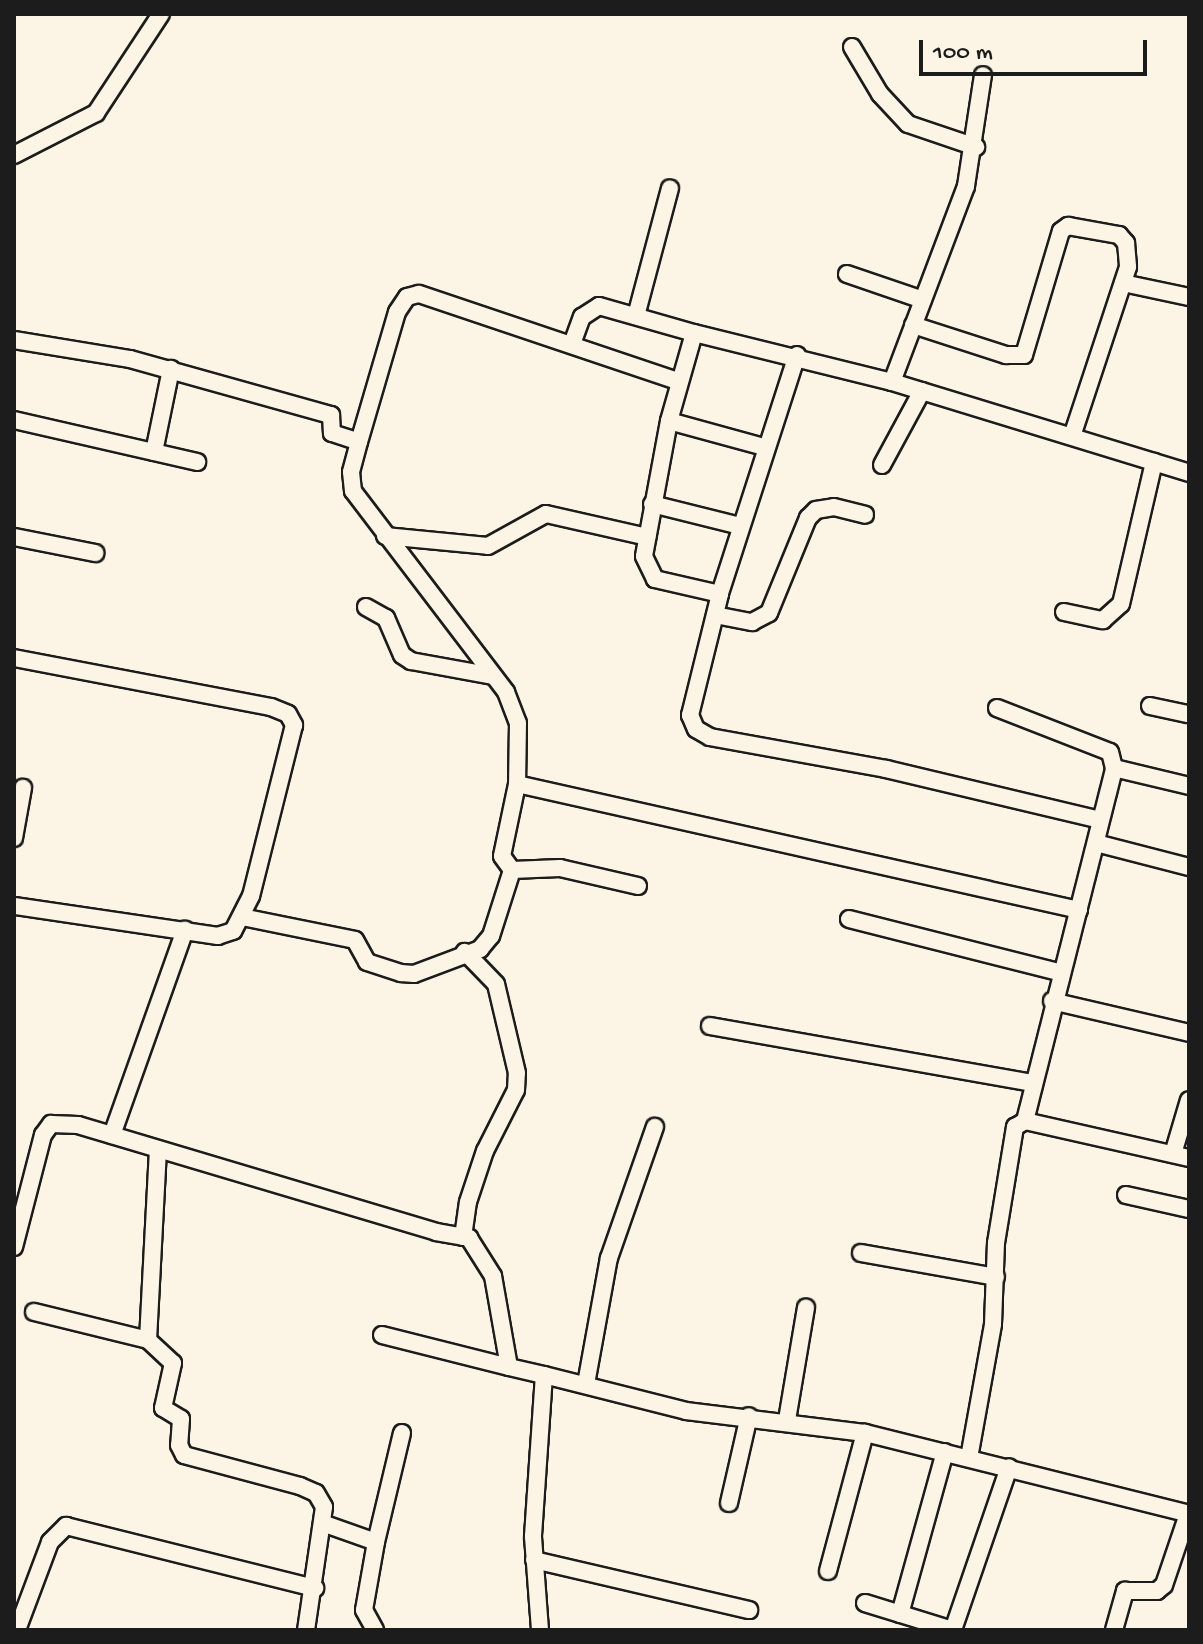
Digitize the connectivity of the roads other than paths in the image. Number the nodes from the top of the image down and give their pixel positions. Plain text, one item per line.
1 (161, 14) edge
2 (852, 47) dead end
3 (983, 75) dead end
4 (976, 147) junction
5 (14, 155) edge
6 (670, 188) dead end
7 (847, 274) dead end
8 (1123, 283) junction
9 (1189, 297) edge
10 (923, 300) junction
11 (636, 316) junction
12 (913, 325) junction
13 (694, 333) junction
14 (14, 340) edge
15 (572, 344) junction
16 (797, 355) junction
17 (171, 369) junction
18 (678, 381) junction
19 (892, 382) junction
20 (922, 391) junction
21 (14, 420) edge
22 (669, 421) junction
23 (1072, 436) junction
24 (359, 442) junction
25 (764, 447) junction
26 (154, 452) junction
27 (197, 462) dead end
28 (1154, 462) junction
29 (882, 465) dead end
30 (1189, 473) edge
31 (652, 504) junction
32 (865, 515) dead end
33 (740, 526) junction
34 (385, 536) junction
35 (14, 537) edge
36 (647, 537) junction
37 (95, 553) dead end
38 (720, 594) junction
39 (366, 607) dead end
40 (1064, 612) dead end
41 (715, 615) junction
42 (14, 658) edge
43 (493, 676) junction
44 (1150, 706) dead end
45 (997, 708) dead end
46 (1189, 714) edge
47 (1114, 768) junction
48 (517, 784) junction
49 (1189, 786) edge
50 (23, 788) dead end
51 (1100, 820) junction
52 (14, 838) edge
53 (1096, 843) junction
54 (1189, 867) edge
55 (512, 870) junction
56 (638, 886) dead end
57 (14, 906) edge
58 (1079, 910) junction
59 (242, 917) junction
60 (849, 919) dead end
61 (185, 930) junction
62 (465, 952) junction
63 (1058, 972) junction
64 (1052, 1001) junction
65 (710, 1026) dead end
66 (1189, 1033) edge
67 (1034, 1083) junction
68 (1189, 1100) edge
69 (1025, 1121) junction
70 (655, 1127) dead end
71 (112, 1135) junction
72 (158, 1149) junction
73 (1181, 1156) edge
74 (1126, 1195) dead end
75 (1189, 1209) edge
76 (463, 1237) junction
77 (14, 1247) edge
78 (861, 1253) dead end
79 (996, 1277) junction
80 (806, 1308) dead end
81 (34, 1312) dead end
82 (382, 1335) dead end
83 (148, 1340) junction
84 (509, 1367) junction
85 (544, 1375) junction
86 (586, 1384) junction
87 (749, 1416) junction
88 (787, 1420) junction
89 (402, 1433) dead end
90 (865, 1433) junction
91 (945, 1452) junction
92 (969, 1458) junction
93 (1009, 1467) junction
94 (729, 1503) dead end
95 (1188, 1514) edge
96 (325, 1524) junction
97 (376, 1542) junction
98 (534, 1560) junction
99 (828, 1571) dead end
100 (315, 1588) junction
101 (865, 1603) dead end
102 (749, 1610) dead end
103 (900, 1614) junction
104 (17, 1630) edge
105 (306, 1630) edge
106 (375, 1630) edge
107 (540, 1630) edge
108 (1114, 1630) edge

1 - 5 street
2 - 4 street
3 - 4 street
4 - 10 street
6 - 11 street
7 - 10 street
8 - 9 street
8 - 12 street
8 - 23 street
10 - 12 street
11 - 13 street
11 - 15 street
12 - 19 street
13 - 16 street
13 - 18 street
14 - 17 street
15 - 18 street
15 - 24 street
16 - 19 street
16 - 25 street
17 - 24 street
17 - 26 street
18 - 22 street
19 - 20 street
20 - 23 street
20 - 29 street
21 - 26 street
22 - 25 street
22 - 31 street
23 - 28 street
24 - 34 street
25 - 33 street
26 - 27 street
28 - 30 street
28 - 40 street
31 - 33 street
31 - 36 street
32 - 41 street
33 - 38 street
34 - 36 street
34 - 43 street
35 - 37 street
36 - 38 street
38 - 41 street
39 - 43 street
41 - 51 street
42 - 59 street
43 - 48 street
44 - 46 street
45 - 47 street
47 - 49 street
47 - 51 street
48 - 55 street
48 - 58 street
50 - 52 street
51 - 53 street
53 - 54 street
53 - 58 street
55 - 56 street
55 - 62 street
57 - 61 street
58 - 63 street
59 - 61 street
59 - 62 street
60 - 63 street
61 - 71 street
62 - 76 street
63 - 64 street
64 - 66 street
64 - 67 street
65 - 67 street
67 - 69 street
68 - 73 street
69 - 73 street
69 - 79 street
70 - 86 street
71 - 72 street
71 - 77 street
72 - 76 street
72 - 83 street
74 - 75 street
76 - 84 street
78 - 79 street
79 - 92 street
80 - 88 street
81 - 83 street
82 - 84 street
83 - 96 street
84 - 85 street
85 - 86 street
85 - 98 street
86 - 87 street
87 - 88 street
87 - 94 street
88 - 90 street
89 - 97 street
90 - 91 street
90 - 99 street
91 - 92 street
91 - 103 street
92 - 93 street
93 - 95 street
93 - 103 street
95 - 108 street
96 - 97 street
96 - 100 street
97 - 106 street
98 - 102 street
98 - 107 street
100 - 104 street
100 - 105 street
101 - 103 street

